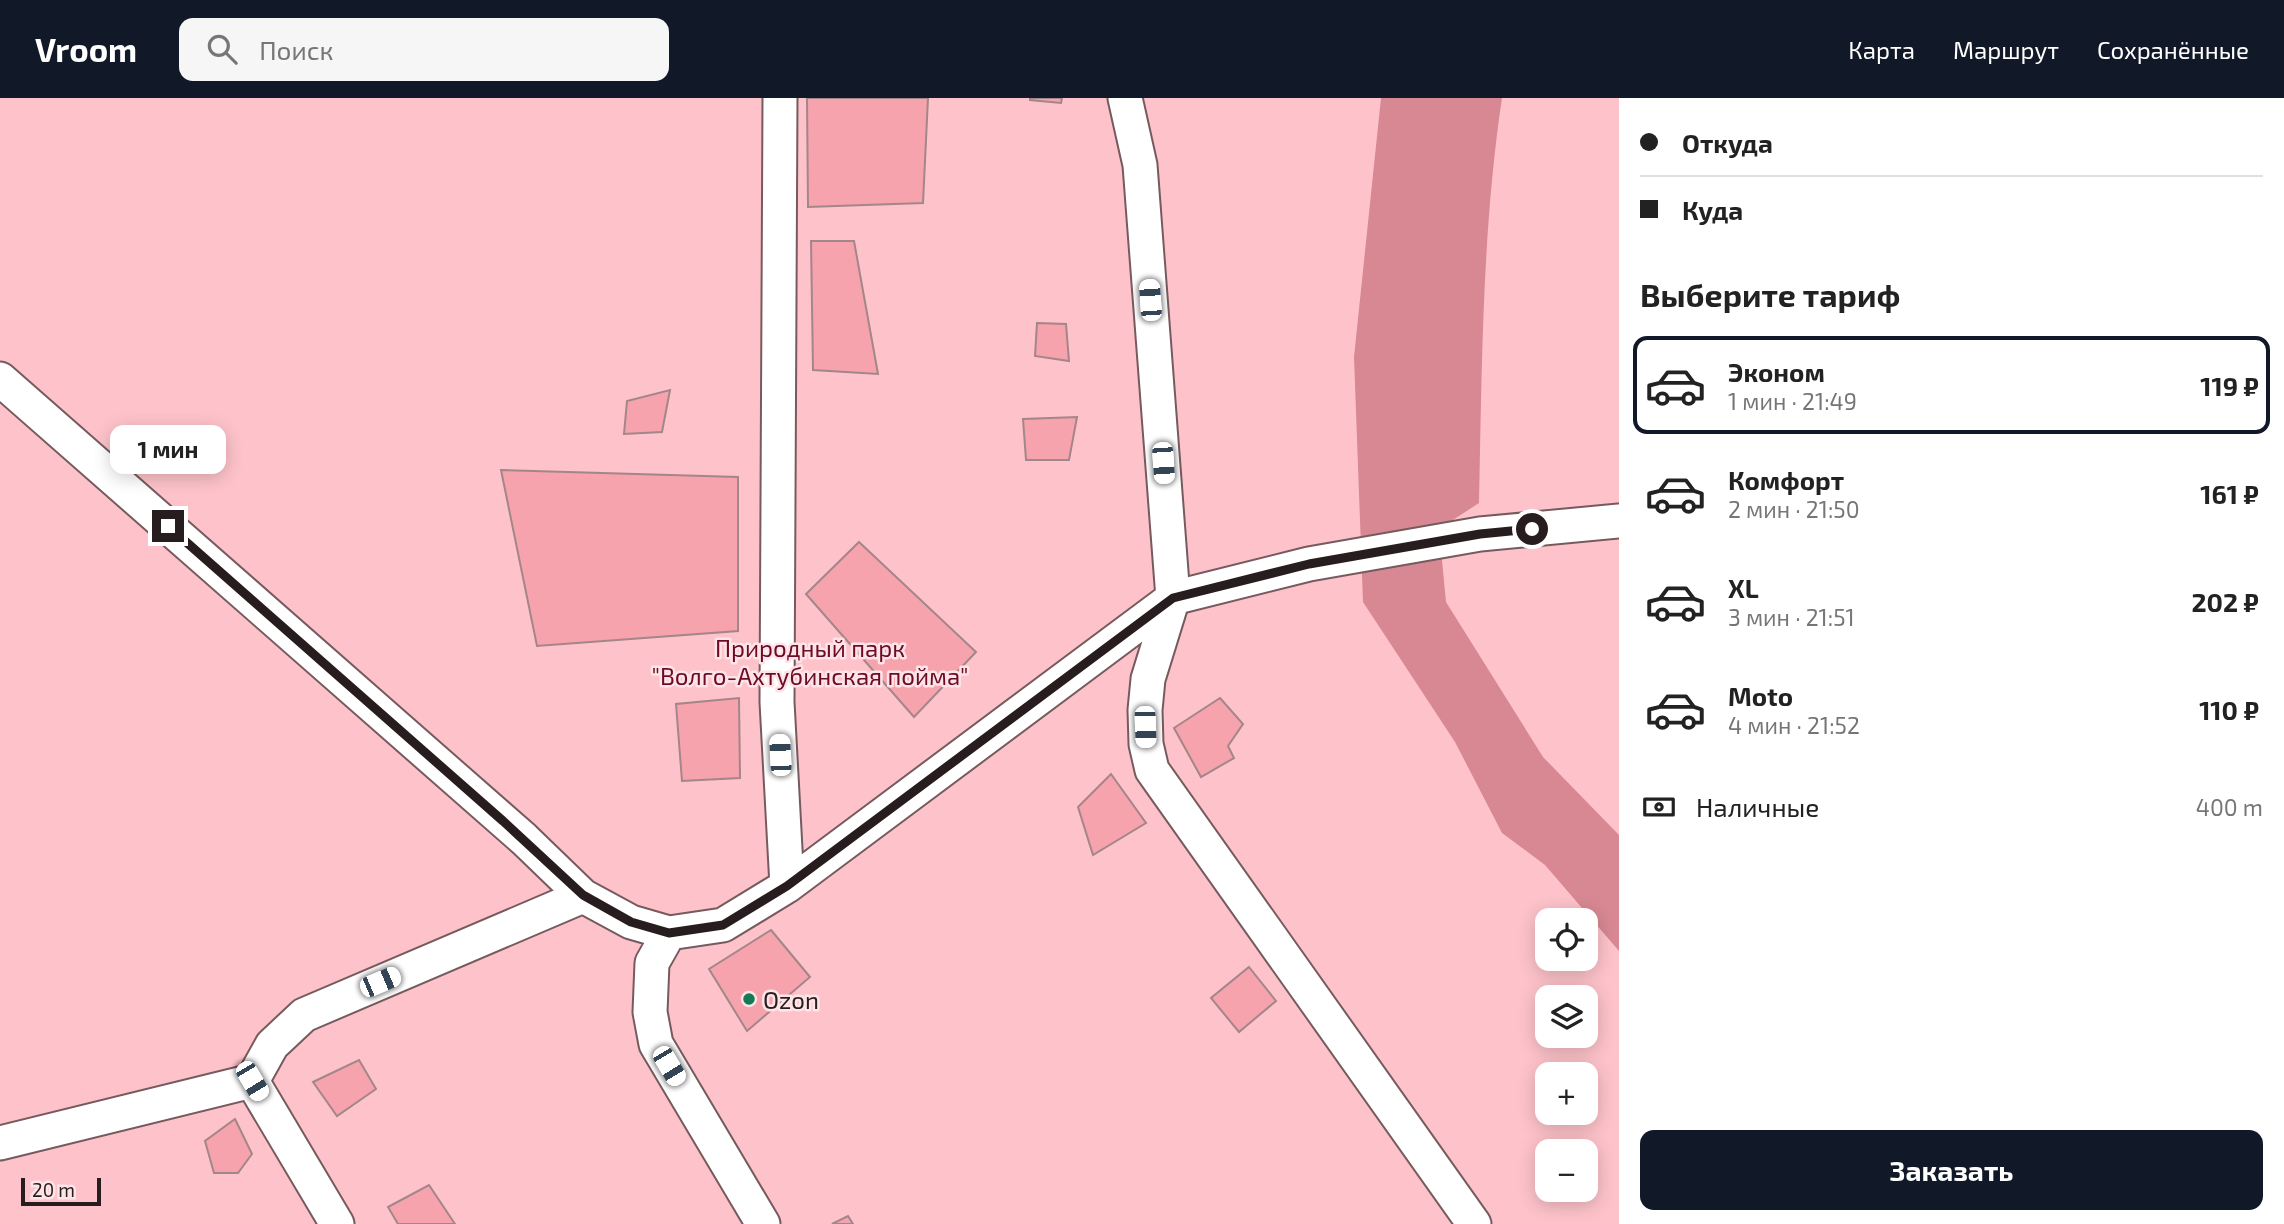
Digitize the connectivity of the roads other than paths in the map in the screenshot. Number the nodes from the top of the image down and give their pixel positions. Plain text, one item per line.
1 (780, 98) edge
2 (1125, 98) edge
3 (0, 379) edge
4 (1619, 521) edge
5 (1173, 598) junction
6 (787, 886) junction
7 (583, 895) junction
8 (669, 933) junction
9 (252, 1081) junction
10 (0, 1143) edge
11 (337, 1224) edge
12 (763, 1224) edge
13 (1474, 1224) edge

1 - 6 street
2 - 5 street
3 - 7 street
4 - 5 street
5 - 6 street
5 - 13 street
6 - 8 street
7 - 8 street
7 - 9 street
8 - 12 street
9 - 10 street
9 - 11 street

